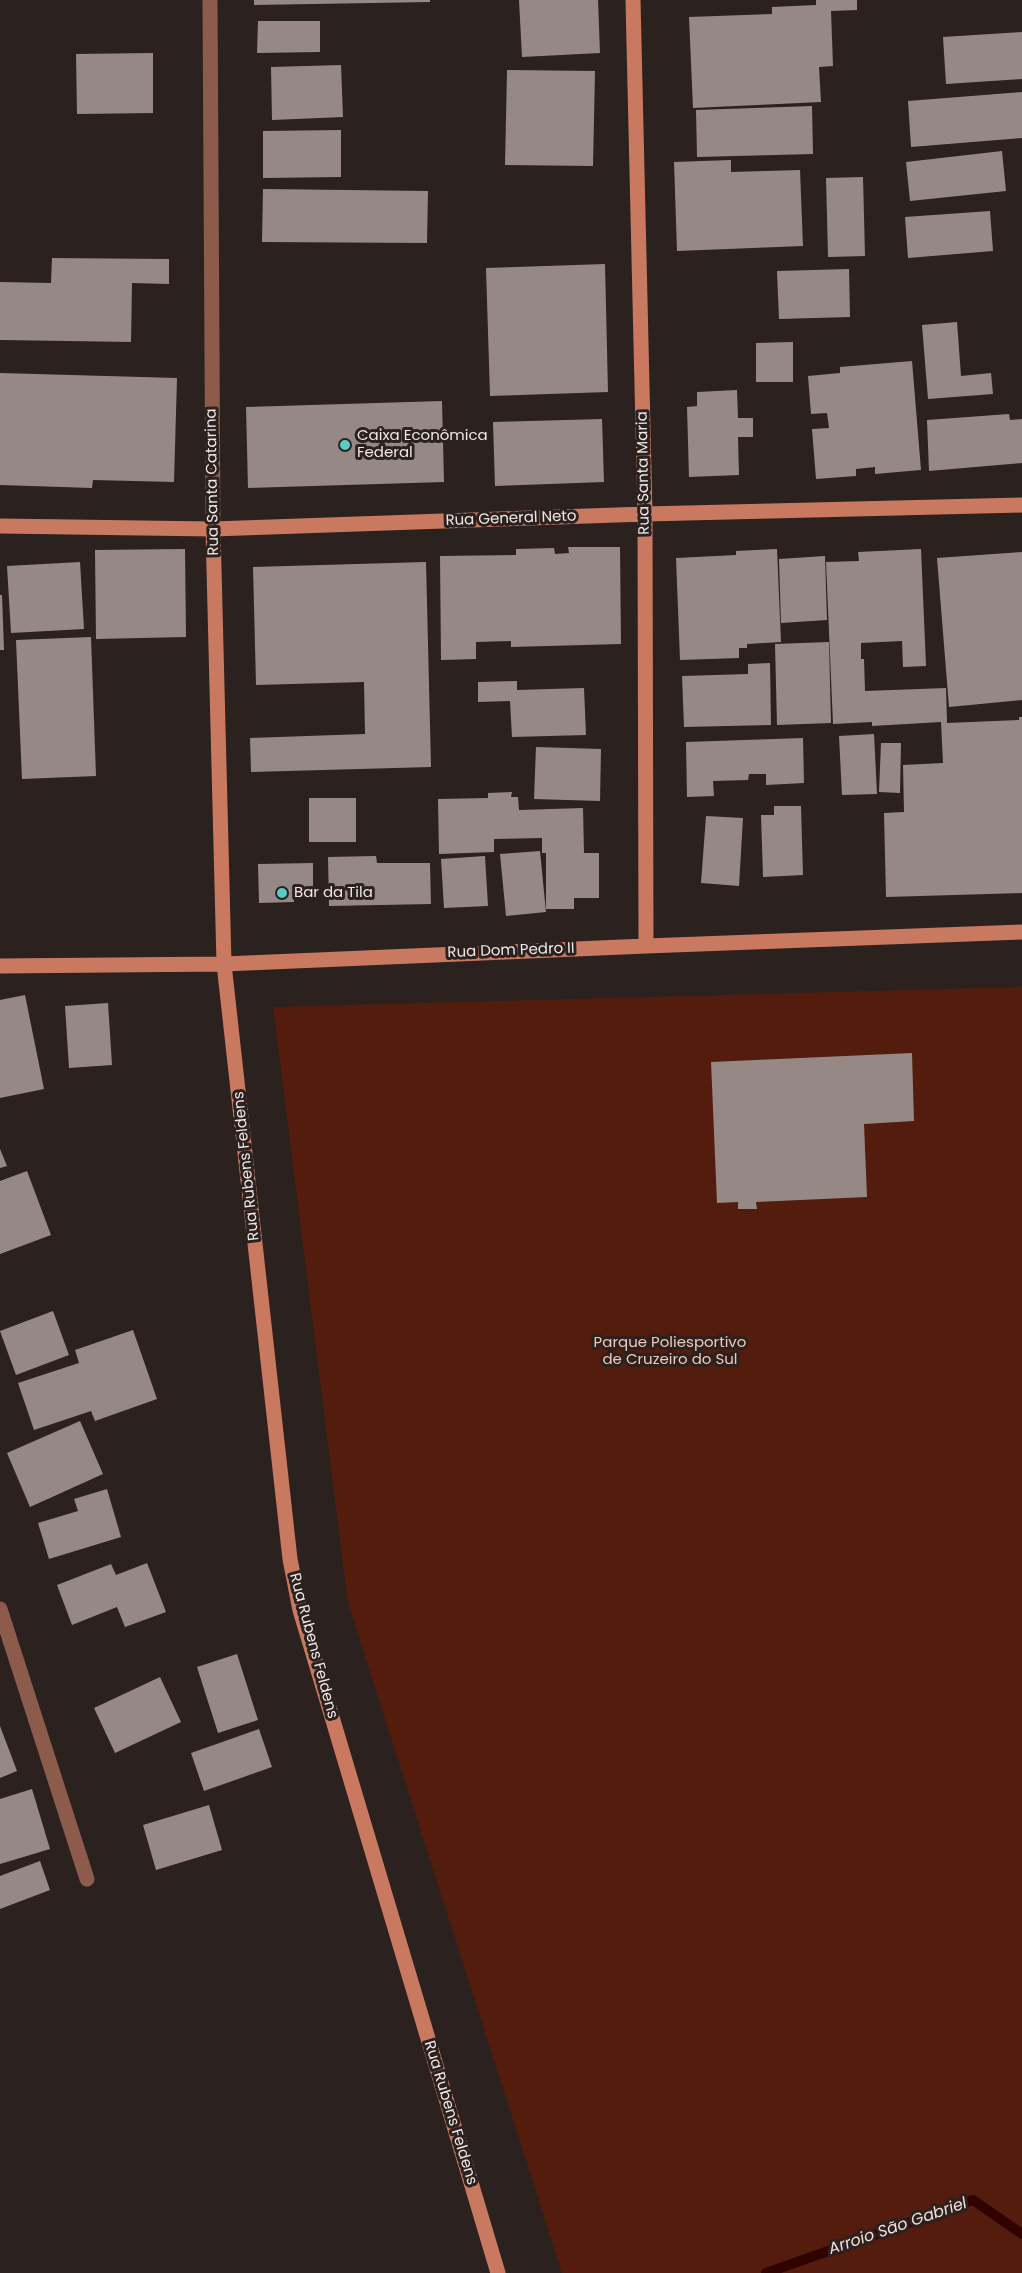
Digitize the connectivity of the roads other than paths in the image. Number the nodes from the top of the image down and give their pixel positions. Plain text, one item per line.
1 (210, 0) edge
2 (633, 0) edge
3 (1022, 505) edge
4 (645, 514) junction
5 (0, 526) edge
6 (213, 529) junction
7 (1022, 932) edge
8 (645, 946) junction
9 (224, 964) junction
10 (0, 966) edge
11 (0, 1609) edge
12 (87, 1879) dead end
13 (498, 2273) edge

1 - 6 street, Rua Santa Catarina
2 - 4 street, Rua Santa Maria
3 - 4 street, Rua General Neto
4 - 6 street, Rua General Neto
4 - 8 street, Rua Santa Maria
5 - 6 street, Rua General Neto
6 - 9 street, Rua Santa Catarina
7 - 8 street, Rua Dom Pedro II
8 - 9 street, Rua Dom Pedro II
9 - 10 street, Rua Dom Pedro II
9 - 13 street, Rua Rubens Feldens
11 - 12 street

